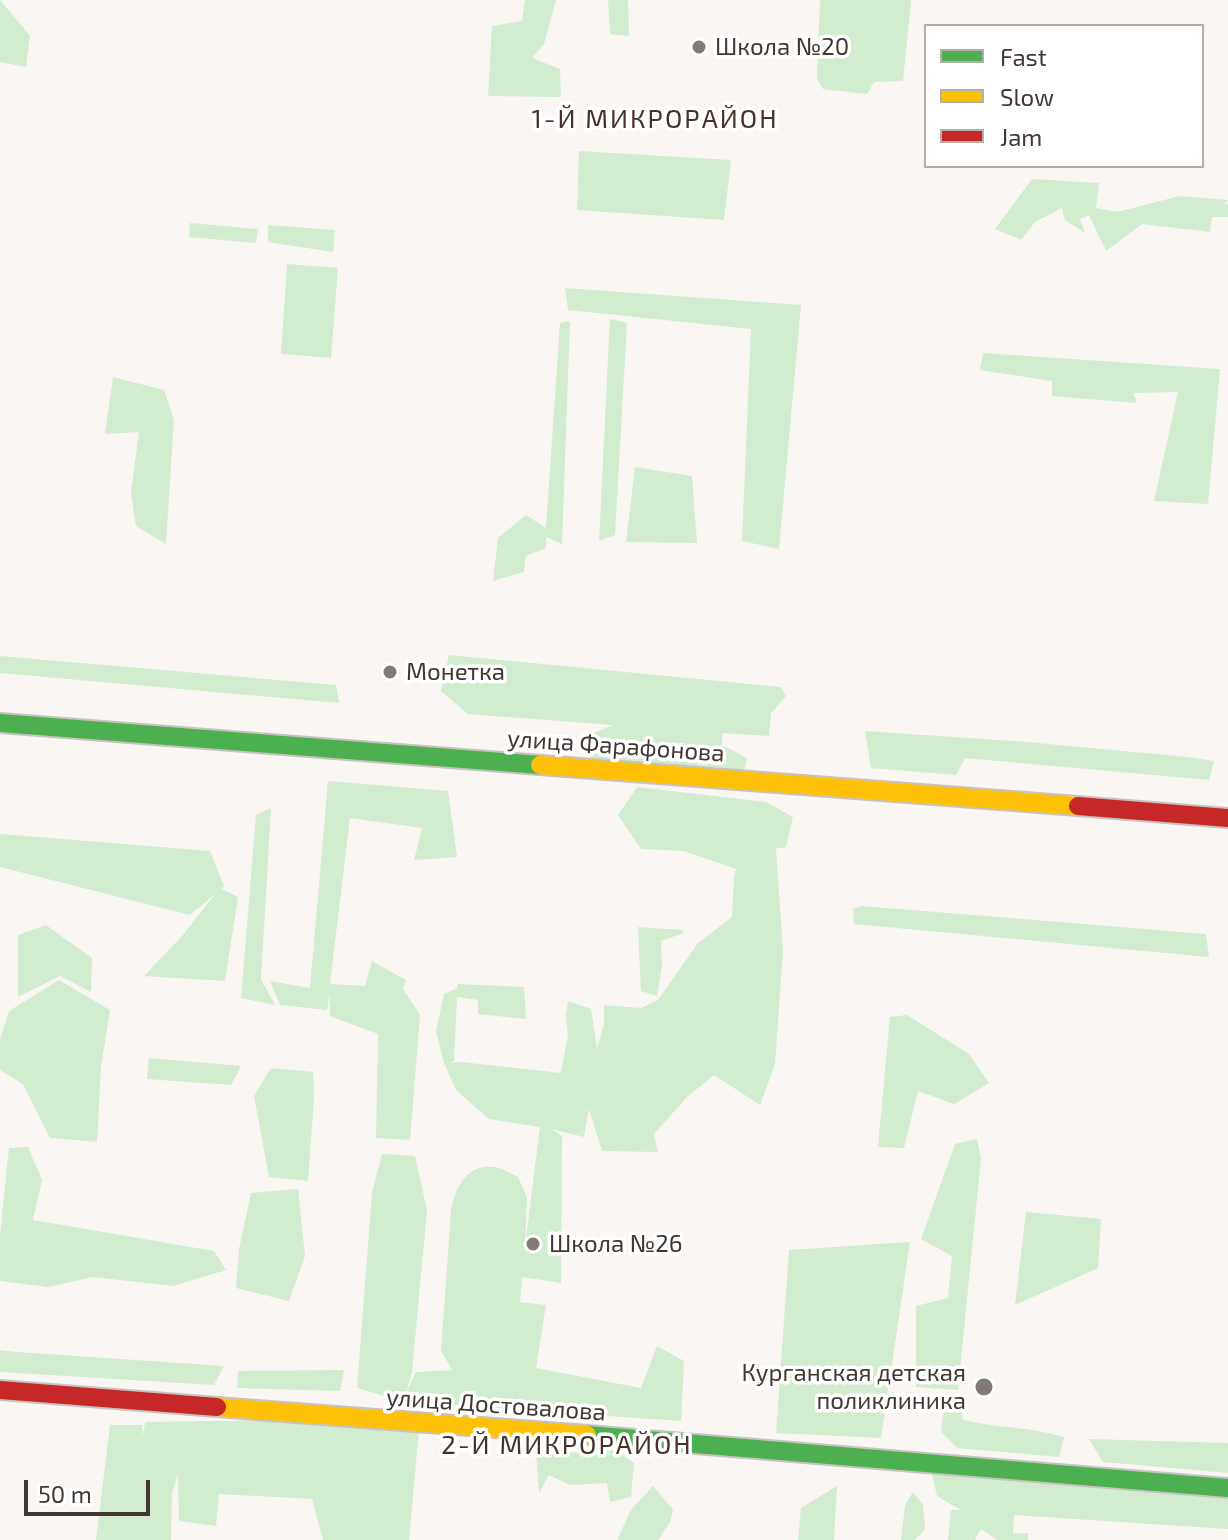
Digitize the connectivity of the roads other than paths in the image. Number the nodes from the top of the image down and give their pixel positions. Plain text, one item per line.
1 (0, 723) edge
2 (1228, 818) edge
3 (0, 1390) edge
4 (1228, 1488) edge

1 - 2 street, улица Фарафонова
3 - 4 street, улица Достовалова

